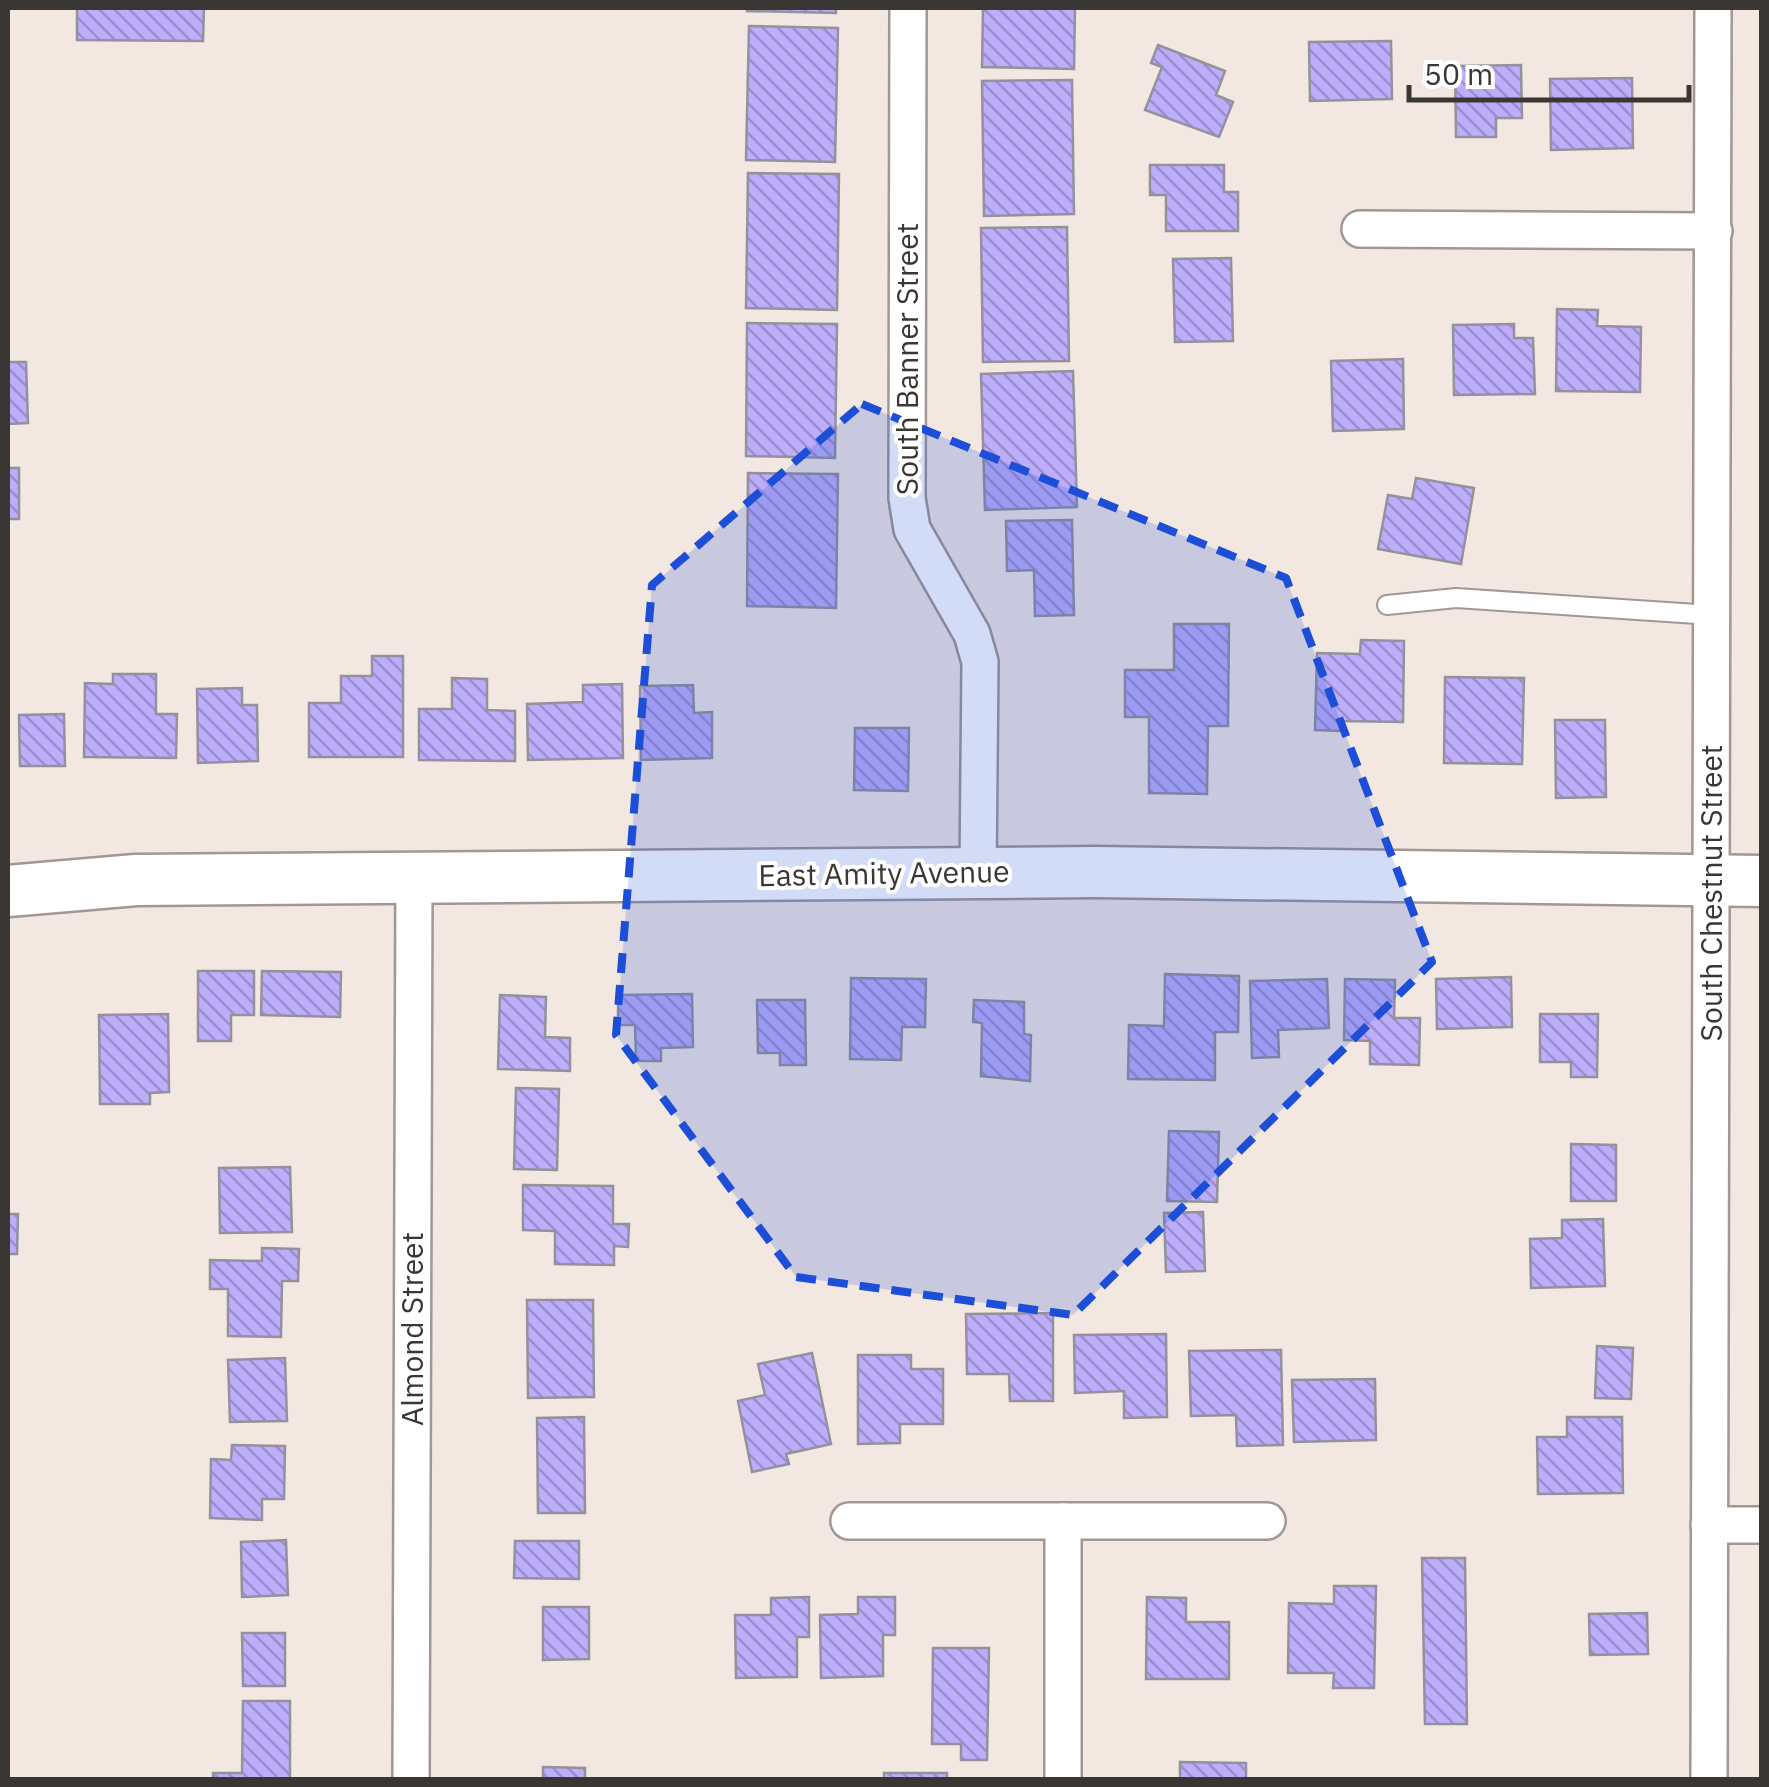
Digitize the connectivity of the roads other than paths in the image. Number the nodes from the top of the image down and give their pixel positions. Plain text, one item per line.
1 (908, 8) edge
2 (1713, 8) edge
3 (1360, 229) dead end
4 (1714, 230) junction
5 (1388, 604) dead end
6 (1712, 614) junction
7 (978, 873) junction
8 (414, 879) junction
9 (1712, 881) junction
10 (1762, 881) edge
11 (8, 891) edge
12 (849, 1522) dead end
13 (1063, 1522) junction
14 (1268, 1522) dead end
15 (1709, 1524) junction
16 (1762, 1525) edge
17 (411, 1780) edge
18 (1063, 1780) edge
19 (1709, 1780) edge

1 - 7 street, South Banner Street
2 - 4 street, South Chestnut Street
3 - 4 street
4 - 6 street, South Chestnut Street
5 - 6 lane
6 - 9 street, South Chestnut Street
7 - 8 main road, East Amity Avenue
7 - 9 main road, East Amity Avenue
8 - 11 main road, East Amity Avenue
8 - 17 street, Almond Street
9 - 10 main road, East Amity Avenue
9 - 15 street, South Chestnut Street
12 - 13 street
13 - 14 street
13 - 18 street
15 - 16 street
15 - 19 street, South Chestnut Street

